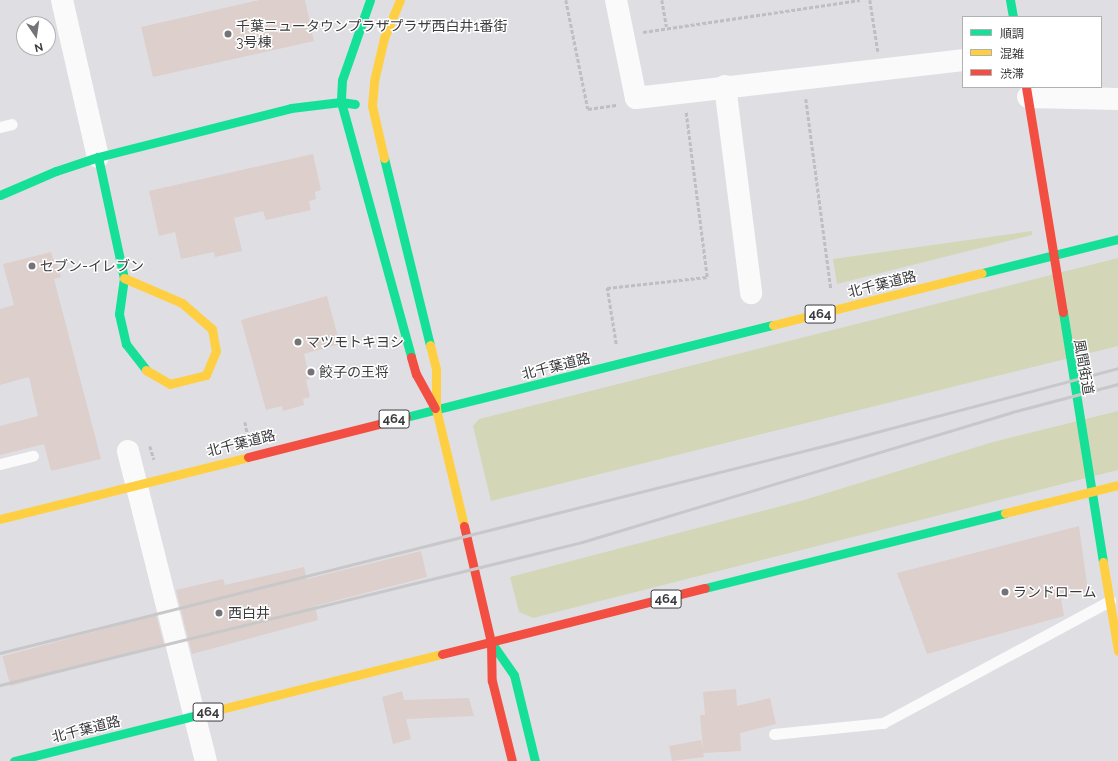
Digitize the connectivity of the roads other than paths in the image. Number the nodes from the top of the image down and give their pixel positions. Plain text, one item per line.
1 (62, 0) edge
2 (370, 0) edge
3 (400, 0) edge
4 (616, 0) edge
5 (1010, 0) edge
6 (1013, 16) edge
7 (962, 60) edge
8 (725, 86) junction
9 (1027, 92) edge
10 (1118, 99) edge
11 (341, 102) junction
12 (372, 106) junction
13 (12, 124) dead end
14 (0, 127) edge
15 (98, 157) junction
16 (0, 195) edge
17 (1118, 239) edge
18 (124, 278) junction
19 (751, 293) dead end
20 (436, 409) junction
21 (128, 451) dead end
22 (33, 456) dead end
23 (0, 464) edge
24 (1118, 485) edge
25 (0, 519) edge
26 (1114, 601) edge
27 (491, 642) junction
28 (1118, 651) edge
29 (774, 734) dead end
30 (14, 761) edge
31 (206, 761) edge
32 (512, 761) edge
33 (535, 761) edge

1 - 15 street
2 - 11 main road
3 - 12 main road
4 - 8 street
5 - 6 main road
7 - 8 street
8 - 19 street
9 - 10 street
9 - 26 main road, 風間街道
11 - 12 main road
11 - 15 main road
11 - 20 main road
12 - 20 main road
13 - 14 lane
15 - 16 main road
15 - 18 main road
17 - 20 main road, 北千葉道路 / 464
18 - 18 main road
20 - 25 main road, 北千葉道路 / 464
20 - 27 main road
21 - 31 street
22 - 23 lane
24 - 27 main road, 北千葉道路 / 464
26 - 28 main road, 風間街道
26 - 29 lane
27 - 30 main road, 北千葉道路 / 464
27 - 32 main road
27 - 33 main road

